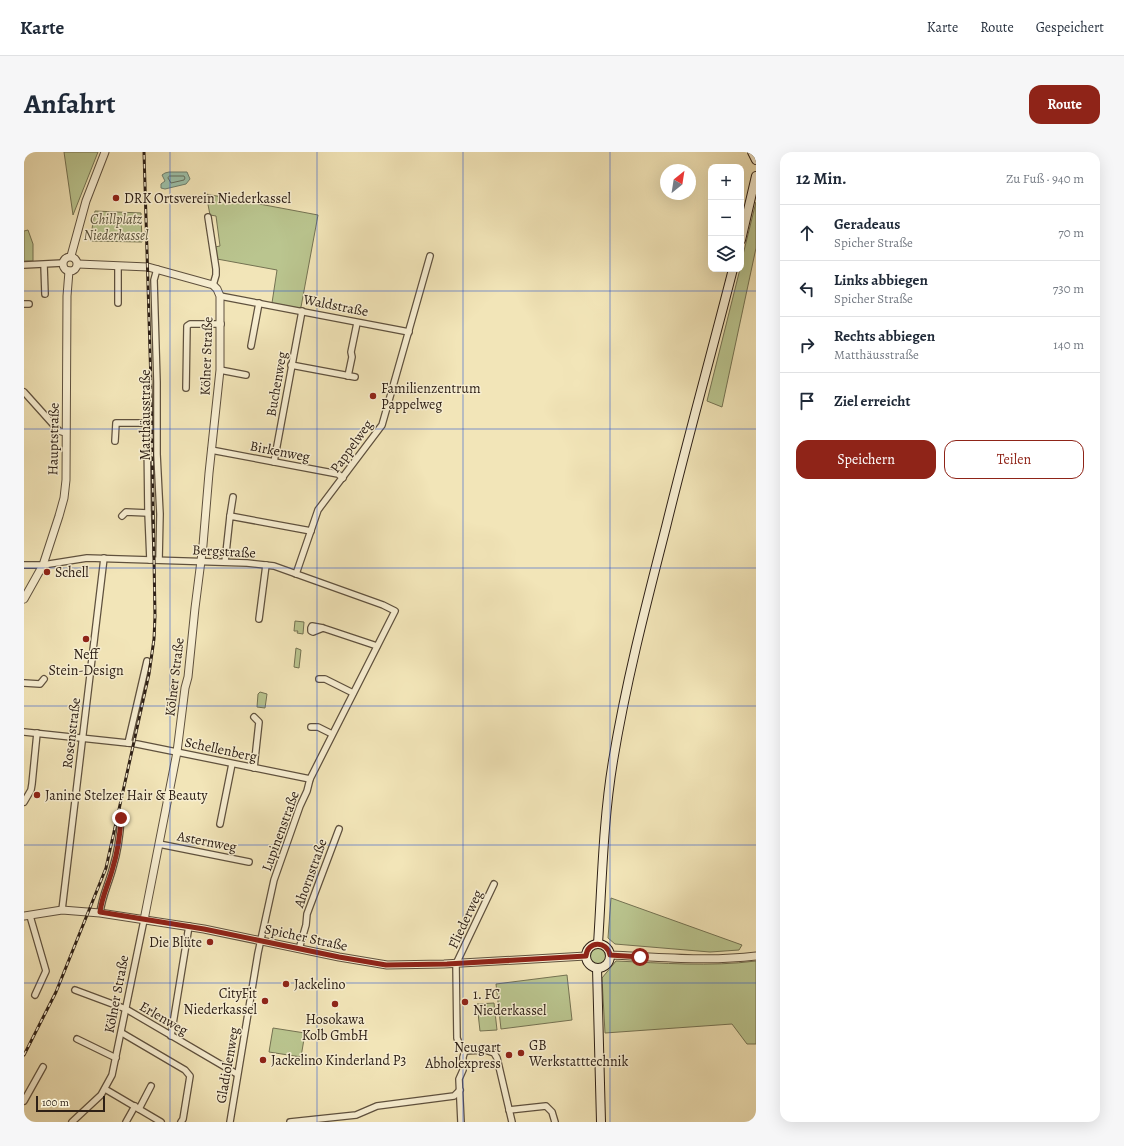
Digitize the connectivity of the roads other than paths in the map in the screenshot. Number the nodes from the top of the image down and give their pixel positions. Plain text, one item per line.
1 (105, 152) edge
2 (752, 152) edge
3 (756, 160) edge
4 (756, 176) edge
5 (756, 186) edge
6 (751, 200) junction
7 (208, 217) dead end
8 (742, 236) edge
9 (71, 256) junction
10 (430, 256) dead end
11 (63, 263) junction
12 (78, 264) junction
13 (24, 265) edge
14 (44, 265) junction
15 (118, 266) junction
16 (157, 269) junction
17 (69, 271) junction
18 (733, 272) edge
19 (213, 284) junction
20 (45, 294) dead end
21 (220, 296) junction
22 (118, 303) dead end
23 (259, 303) junction
24 (302, 311) junction
25 (357, 323) junction
26 (221, 324) junction
27 (409, 332) junction
28 (251, 346) dead end
29 (291, 365) junction
30 (220, 370) junction
31 (246, 375) dead end
32 (348, 376) junction
33 (355, 377) dead end
34 (186, 388) dead end
35 (24, 392) edge
36 (66, 433) junction
37 (115, 442) dead end
38 (211, 450) junction
39 (274, 462) junction
40 (343, 478) junction
41 (233, 497) dead end
42 (148, 513) junction
43 (122, 516) dead end
44 (230, 516) junction
45 (311, 531) junction
46 (104, 558) junction
47 (150, 560) junction
48 (159, 560) junction
49 (200, 561) junction
50 (225, 562) junction
51 (24, 565) edge
52 (43, 565) junction
53 (266, 565) junction
54 (296, 574) junction
55 (24, 599) edge
56 (259, 619) dead end
57 (322, 628) dead end
58 (386, 629) joint
59 (377, 646) junction
60 (147, 661) dead end
61 (319, 679) dead end
62 (44, 680) dead end
63 (24, 683) edge
64 (353, 693) junction
65 (254, 716) dead end
66 (311, 727) dead end
67 (24, 732) edge
68 (37, 733) junction
69 (332, 734) junction
70 (83, 739) junction
71 (128, 743) junction
72 (177, 752) junction
73 (232, 764) junction
74 (254, 768) junction
75 (310, 779) junction
76 (24, 802) edge
77 (121, 818) dead end
78 (220, 824) dead end
79 (339, 829) dead end
80 (159, 844) junction
81 (250, 862) dead end
82 (494, 884) dead end
83 (62, 910) junction
84 (100, 912) junction
85 (27, 916) edge
86 (144, 920) junction
87 (190, 926) junction
88 (261, 941) junction
89 (598, 944) junction
90 (299, 949) junction
91 (610, 955) junction
92 (586, 956) junction
93 (756, 956) edge
94 (456, 964) junction
95 (597, 968) junction
96 (75, 990) dead end
97 (35, 995) dead end
98 (126, 1010) junction
99 (122, 1033) junction
100 (171, 1036) junction
101 (77, 1039) dead end
102 (465, 1051) junction
103 (116, 1058) junction
104 (43, 1067) dead end
105 (237, 1074) junction
106 (151, 1086) dead end
107 (105, 1089) junction
108 (460, 1090) junction
109 (24, 1100) edge
110 (137, 1108) junction
111 (509, 1110) junction
112 (72, 1122) edge
113 (126, 1122) edge
114 (161, 1122) edge
115 (181, 1122) edge
116 (230, 1122) edge
117 (290, 1122) edge
118 (461, 1122) edge
119 (512, 1122) edge
120 (555, 1122) edge
121 (601, 1122) edge

1 - 9 street
2 - 3 main road
4 - 6 main road
5 - 6 main road
6 - 8 main road
7 - 19 street
9 - 11 street
9 - 12 street
10 - 27 street, Pappelweg
11 - 14 street
11 - 17 street
12 - 15 street
12 - 17 street
13 - 14 street
14 - 20 street
15 - 16 street
15 - 22 street
16 - 19 street
16 - 48 street, Matthäusstraße
17 - 36 street, Hauptstraße
18 - 89 main road
19 - 21 street, Kölner Straße
21 - 23 street, Waldstraße
21 - 26 street, Kölner Straße
23 - 24 street, Waldstraße
23 - 28 street
24 - 25 street, Waldstraße
24 - 29 street, Buchenweg
25 - 27 street, Waldstraße
25 - 32 street
26 - 30 street, Kölner Straße
26 - 34 street
27 - 40 street, Pappelweg
29 - 32 street
29 - 39 street, Buchenweg
30 - 31 street
30 - 38 street, Kölner Straße
32 - 33 street
35 - 36 street
36 - 52 street, Hauptstraße
37 - 42 street
38 - 39 street, Birkenweg
38 - 49 street, Kölner Straße
39 - 40 street, Birkenweg
40 - 45 street, Pappelweg
41 - 44 street
42 - 43 street
42 - 47 street
44 - 45 street
44 - 50 street
45 - 54 street, Pappelweg
46 - 47 street, Bergstraße
46 - 52 street, Bergstraße
46 - 70 street, Rosenstraße
47 - 48 street, Bergstraße
48 - 49 street, Bergstraße
49 - 50 street, Bergstraße
49 - 72 street, Kölner Straße
50 - 53 street, Bergstraße
51 - 52 street, Bergstraße
52 - 55 street, Hauptstraße
53 - 54 street, Bergstraße
53 - 56 street
54 - 58 street, Bergstraße
57 - 59 street
58 - 59 street, Lupinenstraße
59 - 64 street, Lupinenstraße
60 - 71 street
61 - 64 street
62 - 63 street
64 - 69 street, Lupinenstraße
65 - 74 street
66 - 69 street
67 - 68 street, Schellenberg
68 - 70 street, Schellenberg
68 - 76 street
69 - 75 street, Lupinenstraße
70 - 71 street, Schellenberg
70 - 83 street, Rosenstraße
71 - 72 street, Schellenberg
72 - 73 street, Schellenberg
72 - 80 street, Kölner Straße
73 - 74 street, Schellenberg
73 - 78 street
74 - 75 street, Schellenberg
75 - 88 street, Lupinenstraße
77 - 84 street
79 - 90 street, Ahornstraße
80 - 81 street, Asternweg
80 - 86 street, Kölner Straße
82 - 94 street, Fliederweg
83 - 84 street, Spicher Straße
83 - 85 street, Spicher Straße
84 - 86 street, Spicher Straße
85 - 97 street
86 - 87 street, Spicher Straße
86 - 98 street, Kölner Straße
87 - 88 street, Spicher Straße
87 - 100 street
88 - 90 street, Spicher Straße
88 - 105 street, Gladiolenweg
89 - 91 main road
89 - 92 main road
90 - 94 street, Spicher Straße
91 - 93 street
91 - 95 main road
92 - 94 street, Spicher Straße
92 - 95 main road
94 - 102 street
95 - 121 main road
96 - 98 street, Erlenweg
98 - 99 street, Kölner Straße
98 - 100 street, Erlenweg
99 - 103 street, Kölner Straße
99 - 115 street
100 - 105 street, Erlenweg
101 - 103 street
102 - 108 street
102 - 111 street
103 - 107 street, Kölner Straße
104 - 109 street
105 - 116 street, Gladiolenweg
106 - 110 street
107 - 110 street
107 - 112 street, Kölner Straße
108 - 117 street
108 - 118 street
110 - 113 street
110 - 114 street
111 - 119 street
111 - 120 street

